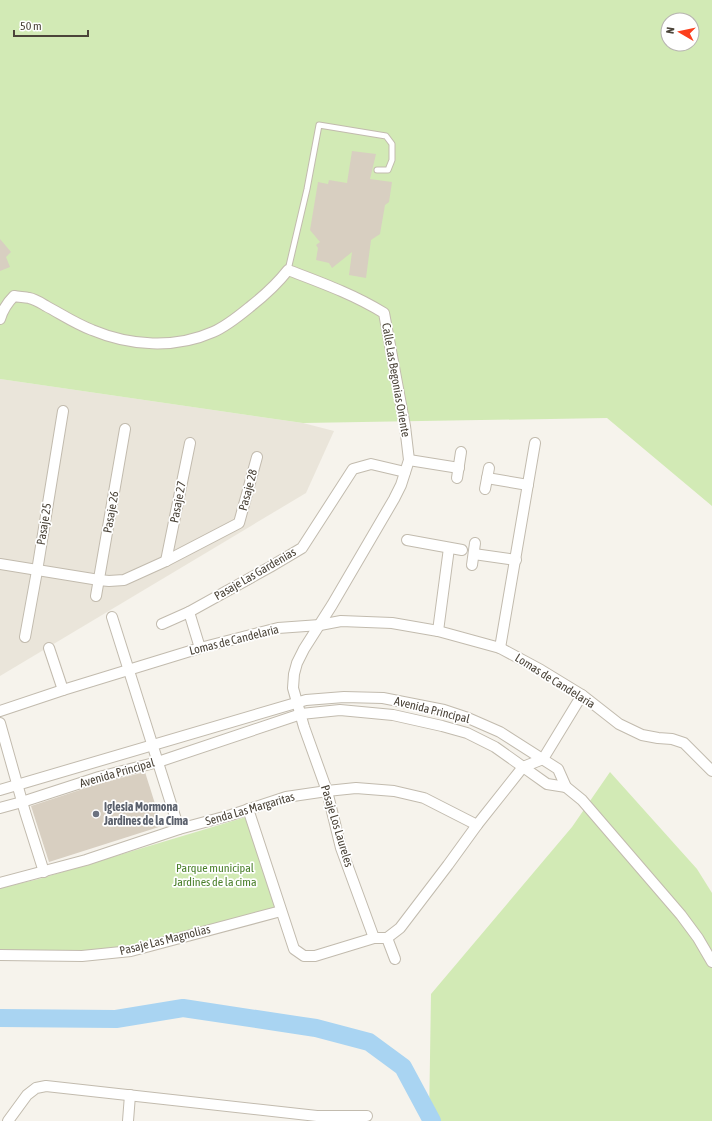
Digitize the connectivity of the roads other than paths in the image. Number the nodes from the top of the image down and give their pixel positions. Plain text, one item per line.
1 (377, 170) dead end
2 (288, 270) junction
3 (0, 319) edge
4 (62, 411) dead end
5 (125, 429) dead end
6 (190, 443) dead end
7 (535, 443) dead end
8 (461, 452) dead end
9 (257, 457) dead end
10 (410, 460) junction
11 (406, 472) junction
12 (487, 478) dead end
13 (528, 485) junction
14 (407, 540) dead end
15 (475, 543) dead end
16 (449, 548) junction
17 (462, 550) dead end
18 (474, 554) junction
19 (516, 560) junction
20 (166, 561) junction
21 (0, 564) edge
22 (472, 564) dead end
23 (37, 571) junction
24 (100, 580) junction
25 (96, 596) dead end
26 (189, 612) junction
27 (112, 617) dead end
28 (162, 624) dead end
29 (320, 625) junction
30 (438, 631) junction
31 (24, 637) dead end
32 (49, 648) dead end
33 (200, 648) junction
34 (500, 648) junction
35 (128, 670) junction
36 (63, 690) junction
37 (582, 695) junction
38 (298, 702) junction
39 (0, 711) edge
40 (301, 714) junction
41 (0, 726) edge
42 (152, 746) junction
43 (542, 759) junction
44 (158, 762) junction
45 (523, 767) junction
46 (712, 771) edge
47 (18, 784) junction
48 (566, 787) junction
49 (0, 790) edge
50 (326, 791) junction
51 (22, 802) junction
52 (0, 808) edge
53 (248, 809) junction
54 (477, 824) junction
55 (179, 829) junction
56 (44, 872) junction
57 (0, 883) edge
58 (281, 911) junction
59 (374, 938) junction
60 (387, 938) junction
61 (0, 955) edge
62 (395, 959) dead end
63 (712, 962) edge
64 (130, 1095) junction
65 (366, 1116) dead end
66 (8, 1121) edge
67 (128, 1121) edge

1 - 2 lane
2 - 3 street
2 - 10 street, Calle Las Begonias Oriente
4 - 23 street, Pasaje 25
5 - 24 street, Pasaje 26
6 - 20 street, Pasaje 27
7 - 13 street
8 - 10 street
9 - 20 street, Pasaje 28
10 - 11 street, Calle Las Begonias Oriente
11 - 26 street, Pasaje Las Gardenias
11 - 29 street, Calle Las Begonias Oriente
12 - 13 street
13 - 19 street
14 - 16 street
15 - 18 street
16 - 17 street
16 - 30 street
18 - 19 street
18 - 22 street
19 - 34 street
20 - 24 street
21 - 23 street
23 - 24 street
23 - 31 street, Pasaje 25
24 - 25 street, Pasaje 26
26 - 28 street, Pasaje Las Gardenias
26 - 33 street
27 - 35 street
29 - 30 street, Lomas de Candelaria
29 - 33 street, Lomas de Candelaria
29 - 38 street, Calle Las Begonias Oriente
30 - 34 street, Lomas de Candelaria
32 - 36 street
33 - 35 street, Lomas de Candelaria
34 - 37 street, Lomas de Candelaria
35 - 36 street, Lomas de Candelaria
35 - 42 street
36 - 39 street, Lomas de Candelaria
37 - 43 street
37 - 46 street, Lomas de Candelaria
38 - 40 street, Calle Las Begonias Oriente
38 - 42 street, Avenida Principal
38 - 43 street, Avenida Principal
40 - 44 street, Avenida Principal
40 - 45 street, Avenida Principal
40 - 50 street, Pasaje Los Laureles
41 - 47 street
42 - 44 street
42 - 47 street, Avenida Principal
43 - 45 street
43 - 48 street, Avenida Principal
44 - 51 street, Avenida Principal
44 - 55 street
45 - 48 street, Avenida Principal
45 - 54 street
47 - 49 street, Avenida Principal
47 - 51 street
48 - 63 street
50 - 53 street, Senda Las Margaritas
50 - 54 street, Senda Las Margaritas
50 - 59 street, Pasaje Los Laureles
51 - 52 street, Avenida Principal
51 - 56 street
53 - 55 street, Senda Las Margaritas
53 - 58 street
54 - 60 street
55 - 56 street, Senda Las Margaritas
56 - 57 street, Senda Las Margaritas
58 - 59 street
58 - 61 street, Pasaje Las Magnolias
59 - 60 street
60 - 62 street
64 - 65 street
64 - 66 street
64 - 67 street

